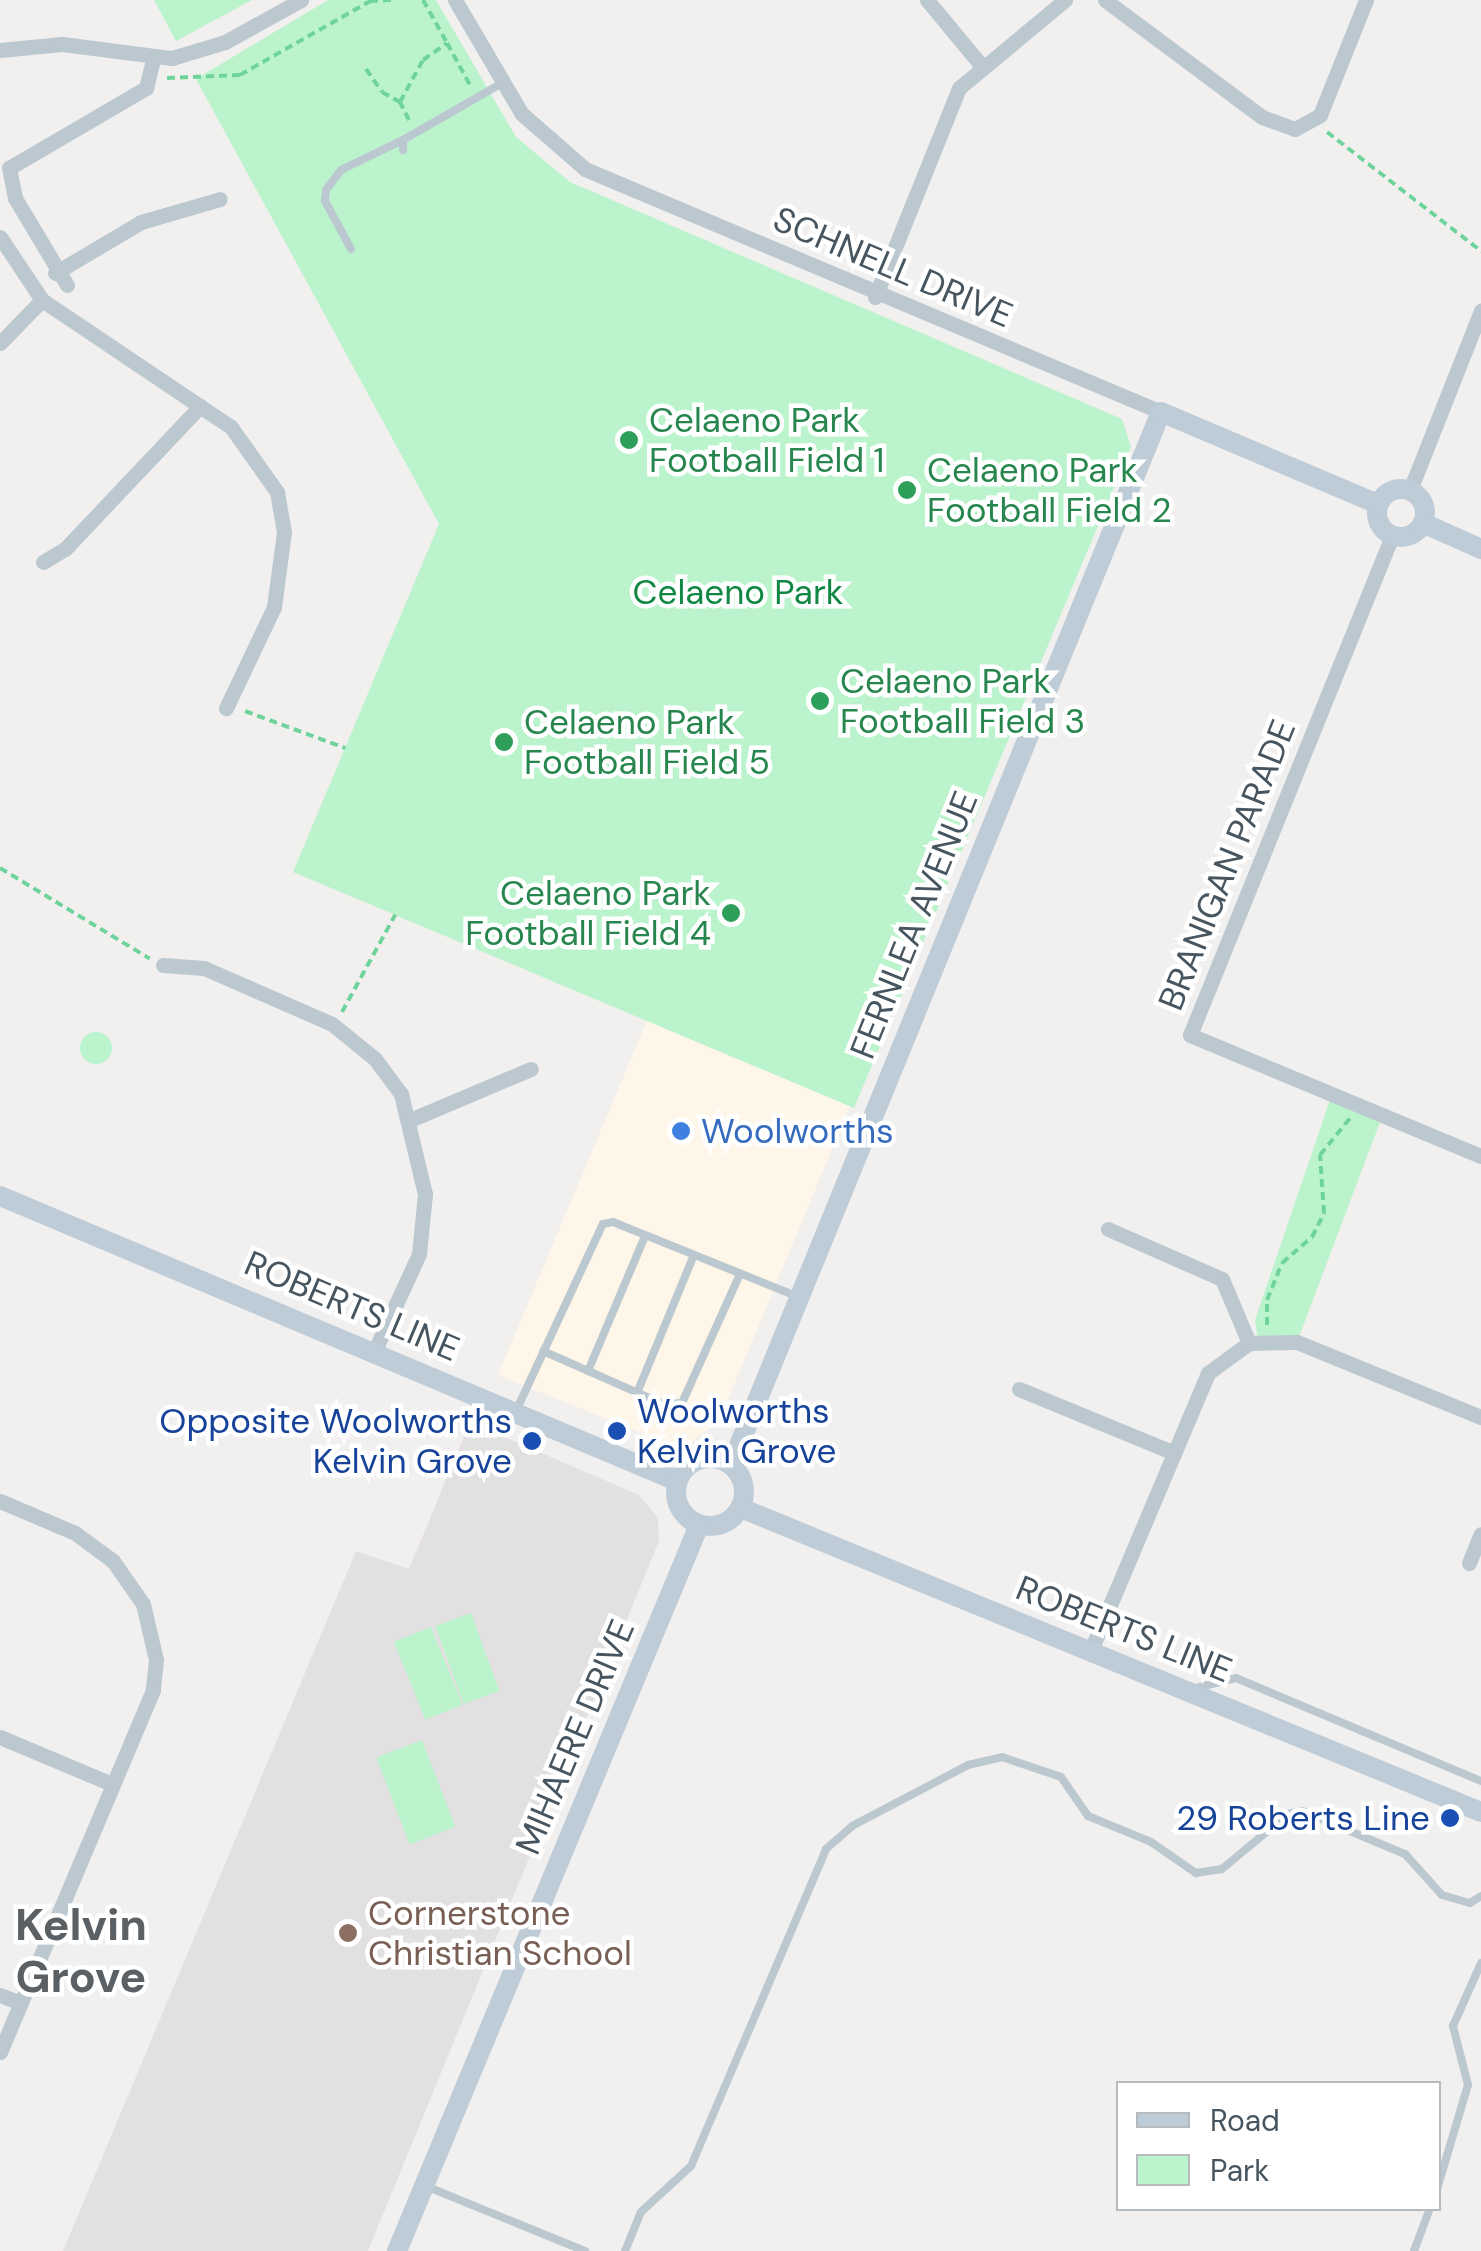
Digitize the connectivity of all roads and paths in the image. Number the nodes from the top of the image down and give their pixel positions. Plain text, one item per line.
1 (301, 0) edge
2 (392, 0) edge
3 (423, 0) edge
4 (455, 0) edge
5 (927, 0) edge
6 (1065, 0) edge
7 (1104, 0) edge
8 (1366, 0) edge
9 (447, 43) junction
10 (0, 50) edge
11 (152, 59) junction
12 (981, 65) junction
13 (366, 69) dead end
14 (148, 79) junction
15 (502, 83) junction
16 (478, 98) junction
17 (400, 102) junction
18 (1309, 126) junction
19 (416, 133) junction
20 (220, 199) dead end
21 (0, 238) edge
22 (351, 249) dead end
23 (1481, 251) edge
24 (55, 273) junction
25 (67, 285) dead end
26 (875, 296) junction
27 (42, 300) junction
28 (1481, 312) edge
29 (0, 343) edge
30 (200, 406) junction
31 (1160, 412) junction
32 (1410, 490) junction
33 (1378, 504) junction
34 (1423, 523) junction
35 (1392, 536) junction
36 (1481, 549) edge
37 (43, 562) dead end
38 (226, 708) joint
39 (345, 748) dead end
40 (0, 868) edge
41 (396, 915) dead end
42 (163, 965) joint
43 (335, 1025) junction
44 (531, 1068) dead end
45 (1355, 1107) junction
46 (410, 1120) junction
47 (1481, 1156) edge
48 (0, 1196) edge
49 (1108, 1230) dead end
50 (646, 1236) junction
51 (694, 1256) junction
52 (740, 1274) junction
53 (796, 1296) junction
54 (1266, 1340) junction
55 (1249, 1343) junction
56 (375, 1350) junction
57 (543, 1351) junction
58 (588, 1371) junction
59 (1019, 1389) dead end
60 (636, 1393) junction
61 (516, 1411) junction
62 (1481, 1417) edge
63 (1174, 1454) junction
64 (731, 1465) junction
65 (678, 1481) junction
66 (0, 1501) edge
67 (741, 1508) junction
68 (699, 1525) junction
69 (1481, 1534) edge
70 (1469, 1562) dead end
71 (1091, 1650) junction
72 (1188, 1690) junction
73 (0, 1736) edge
74 (1481, 1782) edge
75 (112, 1784) junction
76 (1481, 1812) edge
77 (1481, 1896) edge
78 (1481, 1963) edge
79 (0, 1995) edge
80 (20, 2003) junction
81 (0, 2052) edge
82 (1441, 2176) edge
83 (424, 2185) junction
84 (1429, 2211) edge
85 (397, 2251) edge
86 (585, 2251) edge
87 (624, 2251) edge
88 (1414, 2251) edge

1 - 11 street
2 - 14 path
3 - 9 path
4 - 15 street, SCHNELL DRIVE
5 - 12 street
6 - 12 street
7 - 18 street
8 - 18 street
9 - 16 path
9 - 17 path
10 - 11 street
11 - 14 street
12 - 26 street
13 - 17 path
14 - 24 street
15 - 16 lane
15 - 26 street, SCHNELL DRIVE
16 - 19 lane
17 - 19 path
18 - 23 path
19 - 22 lane
20 - 24 street
21 - 27 street
24 - 25 street
26 - 31 street, SCHNELL DRIVE
27 - 29 street
27 - 30 street
28 - 32 street
30 - 37 street
30 - 38 street
31 - 33 main road, SCHNELL DRIVE
31 - 53 main road, FERNLEA AVENUE
32 - 33 main road
32 - 34 main road
33 - 35 main road
34 - 35 main road
34 - 36 main road
35 - 45 street, BRANIGAN PARADE
38 - 39 path
40 - 42 path
41 - 43 path
42 - 43 street
43 - 46 street
44 - 46 street
45 - 47 street, BRANIGAN PARADE
45 - 54 path
46 - 56 street
48 - 56 main road, ROBERTS LINE
49 - 55 street
50 - 51 lane
50 - 57 lane
50 - 58 lane
51 - 52 lane
51 - 60 lane
52 - 53 lane
52 - 60 lane
53 - 64 main road, FERNLEA AVENUE
54 - 55 street
54 - 62 street
55 - 63 street
56 - 61 main road, ROBERTS LINE
57 - 58 lane
57 - 61 lane
58 - 60 lane
59 - 63 street
61 - 65 main road, ROBERTS LINE
63 - 71 street
64 - 65 main road
64 - 67 main road
65 - 68 main road
66 - 75 street
67 - 68 main road
67 - 71 main road, ROBERTS LINE
68 - 83 main road, MIHAERE DRIVE
69 - 70 street
71 - 72 main road, ROBERTS LINE
72 - 74 lane
72 - 76 main road, ROBERTS LINE
73 - 75 street
75 - 80 street
77 - 87 lane
78 - 82 lane
79 - 80 street
80 - 81 street
83 - 85 main road, MIHAERE DRIVE
83 - 86 lane
84 - 88 lane

